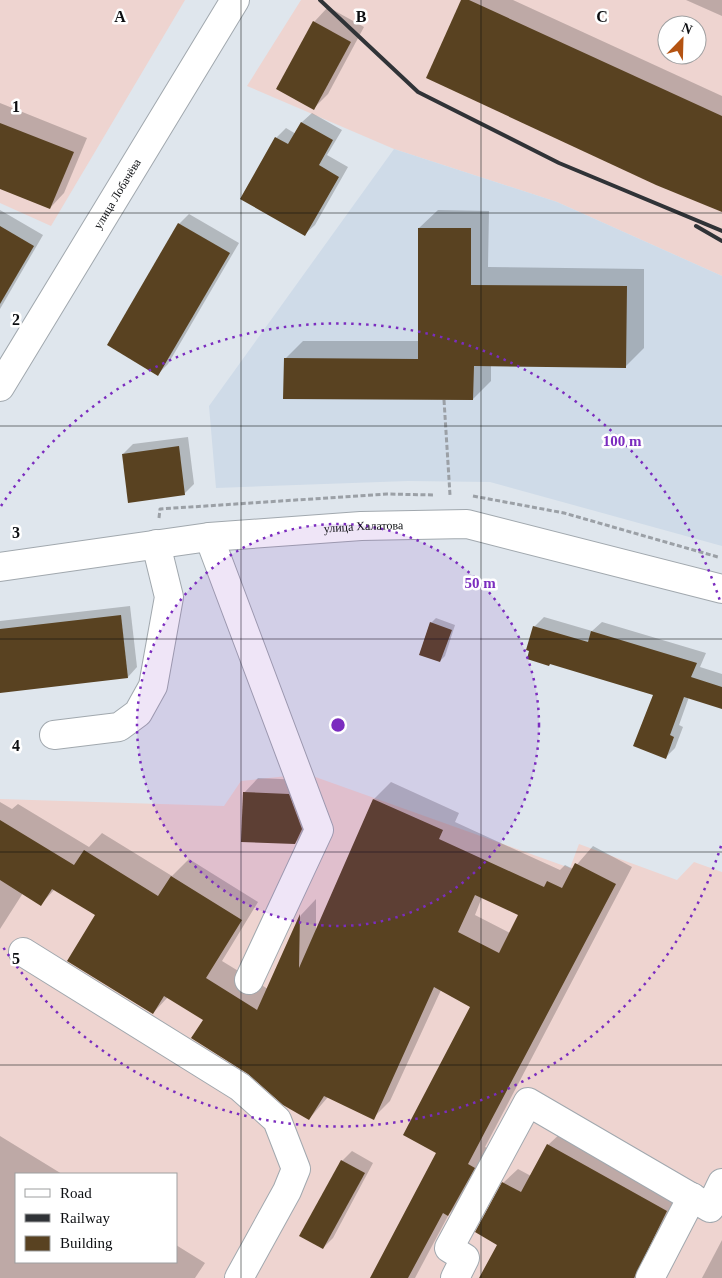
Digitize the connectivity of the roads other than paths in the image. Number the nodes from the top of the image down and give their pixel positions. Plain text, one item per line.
1 (235, 0) edge
2 (0, 387) edge
3 (209, 537) junction
4 (156, 544) junction
5 (0, 567) edge
6 (722, 589) edge
7 (54, 734) dead end
8 (23, 952) dead end
9 (249, 980) dead end
10 (722, 1183) edge
11 (692, 1197) junction
12 (239, 1278) edge
13 (455, 1278) edge
14 (650, 1278) edge

1 - 2 street, улица Лобачёва
3 - 4 street, улица Халатова
3 - 6 street, улица Халатова
3 - 9 street
4 - 5 street, улица Халатова
4 - 7 street
8 - 12 street
10 - 11 street
11 - 13 street
11 - 14 street

